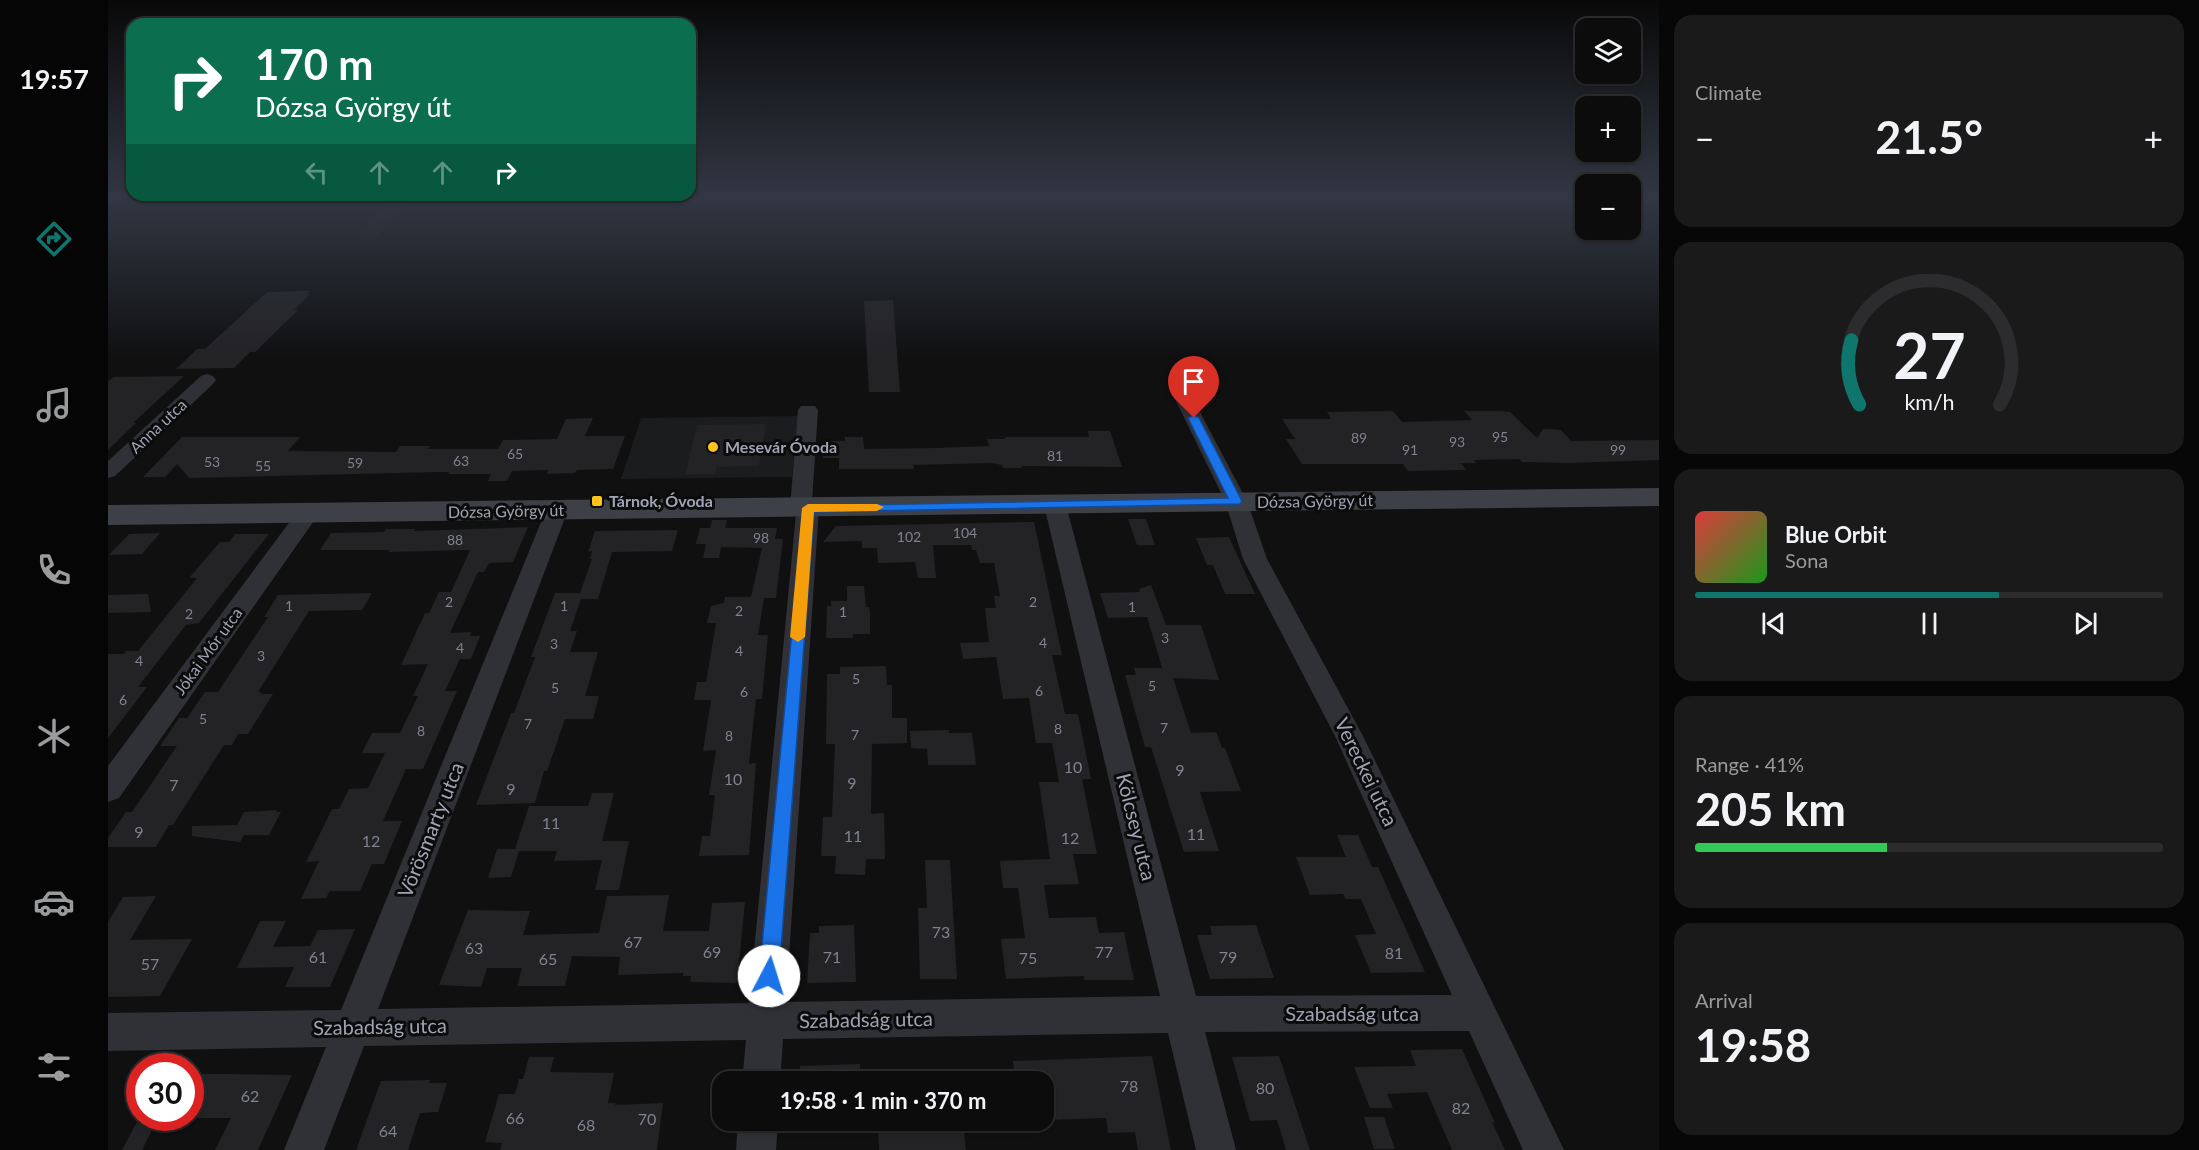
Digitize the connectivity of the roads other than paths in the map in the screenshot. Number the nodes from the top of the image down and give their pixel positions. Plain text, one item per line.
1 (207, 380) dead end
2 (1183, 397) dead end
3 (808, 410) dead end
4 (108, 472) edge
5 (1659, 497) edge
6 (1236, 501) junction
7 (1055, 505) junction
8 (804, 508) junction
9 (557, 510) junction
10 (308, 513) junction
11 (108, 515) edge
12 (108, 789) edge
13 (1479, 1013) junction
14 (1183, 1014) junction
15 (765, 1022) junction
16 (353, 1028) junction
17 (108, 1032) edge
18 (762, 1071) edge
19 (757, 1131) edge
20 (304, 1150) edge
21 (756, 1150) edge
22 (1216, 1150) edge
23 (1544, 1150) edge

1 - 4 street, Anna utca
2 - 6 street, Vereckei utca
3 - 8 street
5 - 6 street, Dózsa György út
6 - 7 street, Dózsa György út
6 - 13 street, Vereckei utca
7 - 8 street, Dózsa György út
7 - 14 street, Kölcsey utca
8 - 9 street, Dózsa György út
8 - 15 street
9 - 10 street, Dózsa György út
9 - 16 street, Vörösmarty utca
10 - 11 street, Dózsa György út
10 - 12 street, Jókai Mór utca
13 - 14 street, Szabadság utca
13 - 23 street, Vereckei utca
14 - 15 street, Szabadság utca
14 - 22 street, Kölcsey utca
15 - 16 street, Szabadság utca
15 - 18 street
16 - 17 street, Szabadság utca
16 - 20 street, Vörösmarty utca
19 - 21 street

